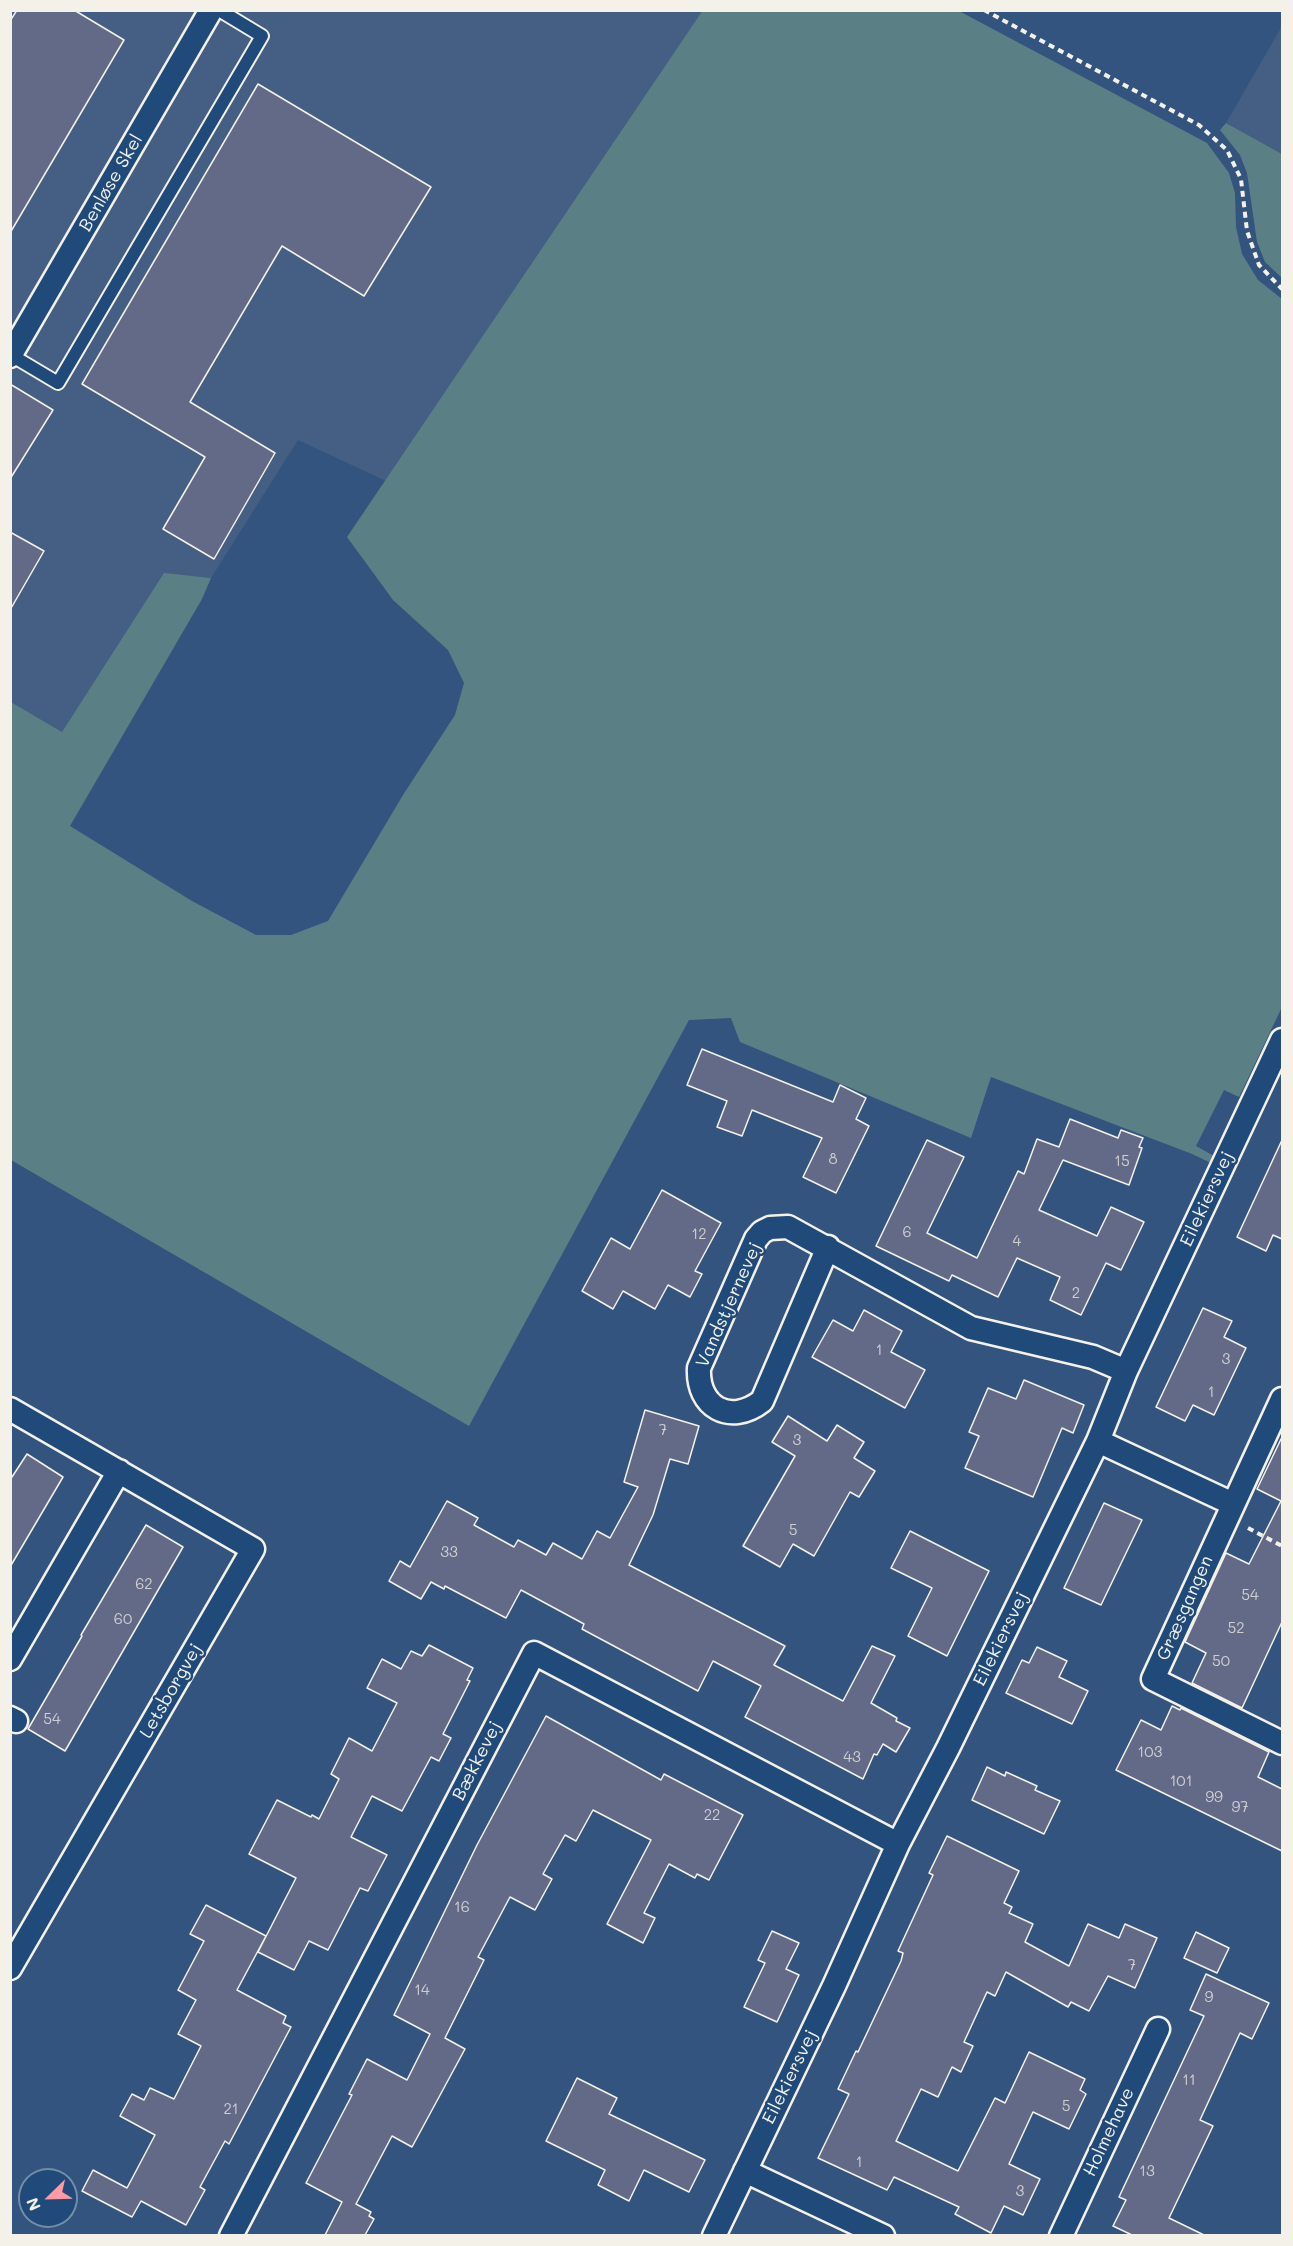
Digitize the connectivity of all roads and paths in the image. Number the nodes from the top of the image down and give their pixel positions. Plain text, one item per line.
1 (211, 10) edge
2 (219, 10) edge
3 (984, 10) edge
4 (1282, 289) edge
5 (11, 356) edge
6 (1282, 1040) edge
7 (828, 1248) junction
8 (1126, 1371) junction
9 (1282, 1398) edge
10 (10, 1409) edge
11 (1098, 1441) junction
12 (119, 1471) junction
13 (1230, 1511) junction
14 (1282, 1546) edge
15 (10, 1659) edge
16 (1282, 1743) edge
17 (898, 1844) junction
18 (10, 1968) edge
19 (1158, 2029) dead end
20 (745, 2171) junction
21 (231, 2235) edge
22 (714, 2235) edge
23 (883, 2235) edge
24 (1061, 2235) edge

1 - 5 street, Benløse Skel
2 - 5 lane
3 - 4 path
6 - 8 street, Eilekiersvej
7 - 7 street, Vandstjernevej
7 - 8 street, Vandstjernevej
8 - 11 street, Eilekiersvej
9 - 13 street, Græsgangen
10 - 12 street, Letsborgvej
11 - 13 street
11 - 17 street, Eilekiersvej
12 - 15 street
12 - 18 street, Letsborgvej
13 - 14 path
13 - 16 street, Græsgangen
17 - 20 street, Eilekiersvej
17 - 21 street, Bækkevej
19 - 24 street, Holmehave
20 - 22 street, Eilekiersvej
20 - 23 street

